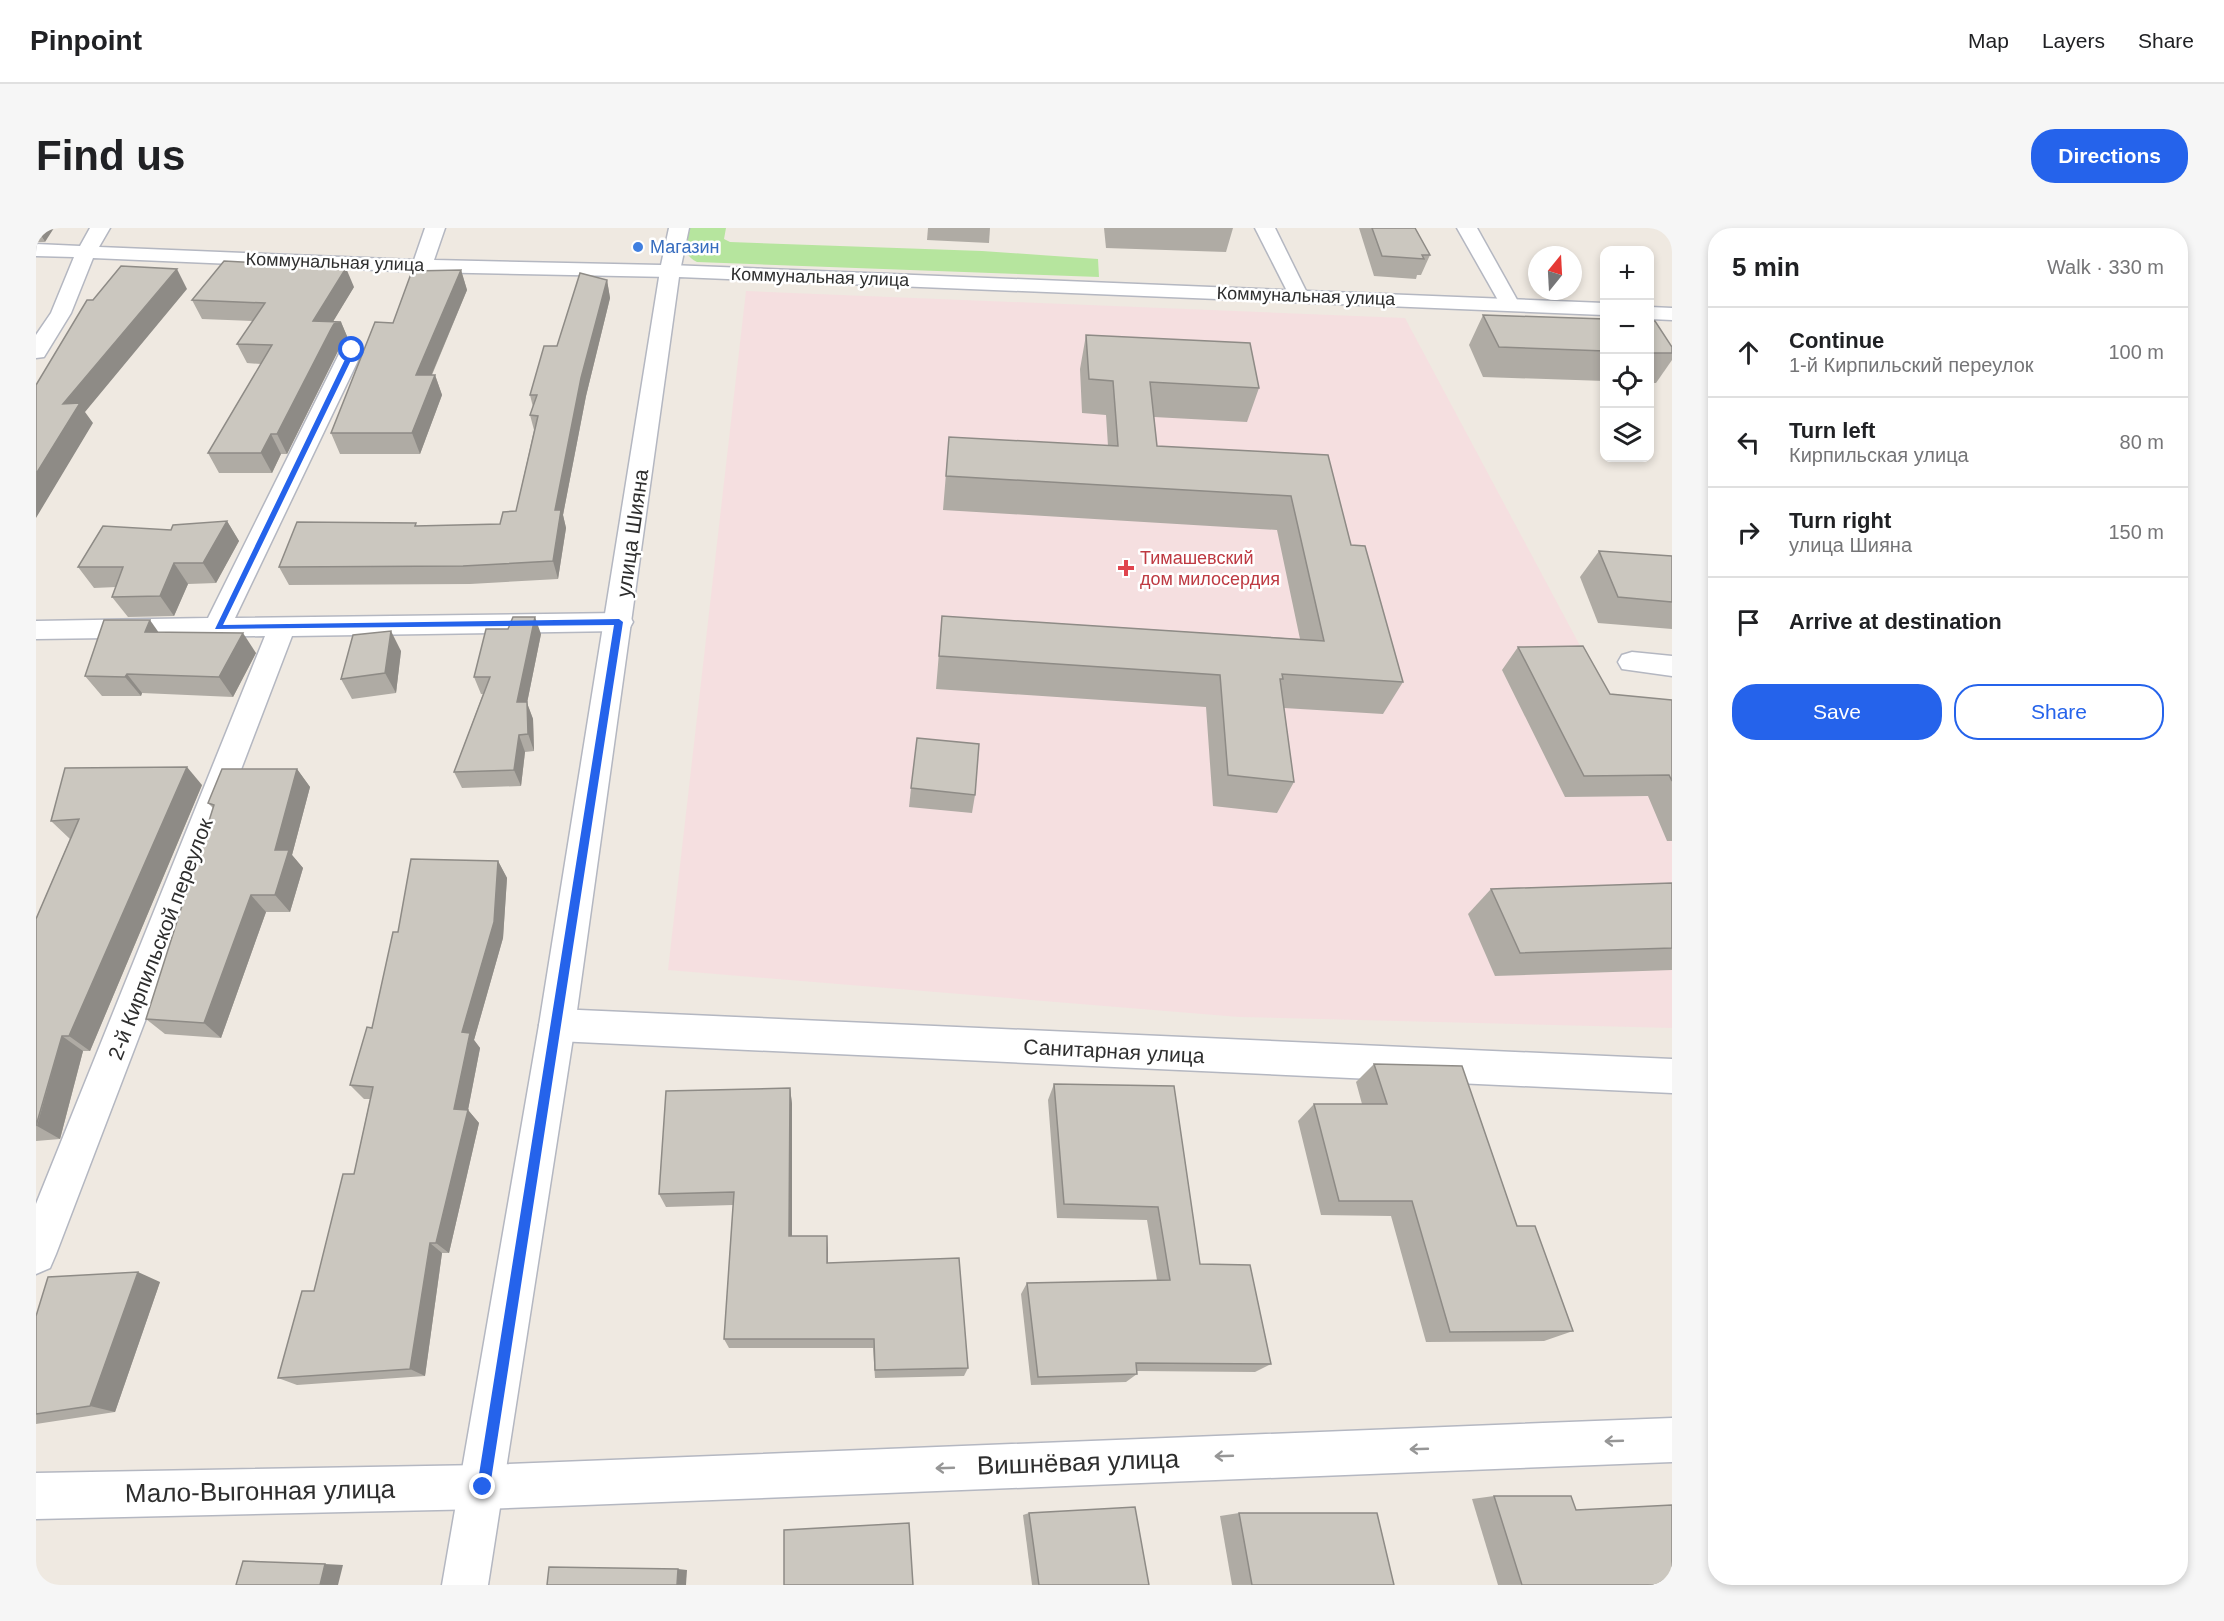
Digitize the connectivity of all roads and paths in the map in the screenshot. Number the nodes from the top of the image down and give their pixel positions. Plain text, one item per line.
1 (100, 228) edge
2 (435, 228) edge
3 (679, 228) edge
4 (1265, 228) edge
5 (1467, 228) edge
6 (36, 250) edge
7 (86, 252) junction
8 (423, 266) junction
9 (670, 271) junction
10 (1298, 295) junction
11 (1510, 305) junction
12 (1600, 309) edge
13 (1654, 313) edge
14 (1672, 314) edge
15 (352, 350) dead end
16 (36, 352) edge
17 (619, 622) junction
18 (283, 625) junction
19 (217, 627) junction
20 (36, 630) edge
21 (1632, 662) dead end
22 (1672, 666) edge
23 (557, 1025) junction
24 (1672, 1076) edge
25 (36, 1254) edge
26 (1672, 1440) edge
27 (483, 1487) junction
28 (36, 1496) edge
29 (465, 1585) edge

1 - 7 street
2 - 8 street
3 - 9 street, улица Шияна
4 - 10 street
5 - 11 street
6 - 7 street, Коммунальная улица
7 - 8 street, Коммунальная улица
7 - 16 street
8 - 9 street, Коммунальная улица
9 - 10 street, Коммунальная улица
9 - 17 street, улица Шияна
10 - 11 street, Коммунальная улица
11 - 12 street, Коммунальная улица
13 - 14 street
15 - 19 street
17 - 18 street
17 - 23 street, улица Шияна
18 - 19 street
18 - 25 street, 2-й Кирпильской переулок
19 - 20 street
21 - 22 street
23 - 24 street, Санитарная улица
23 - 27 street, улица Шияна
26 -> 27 street, Вишнёвая улица
27 - 28 street, Мало-Выгонная улица
27 - 29 street, улица Шияна

